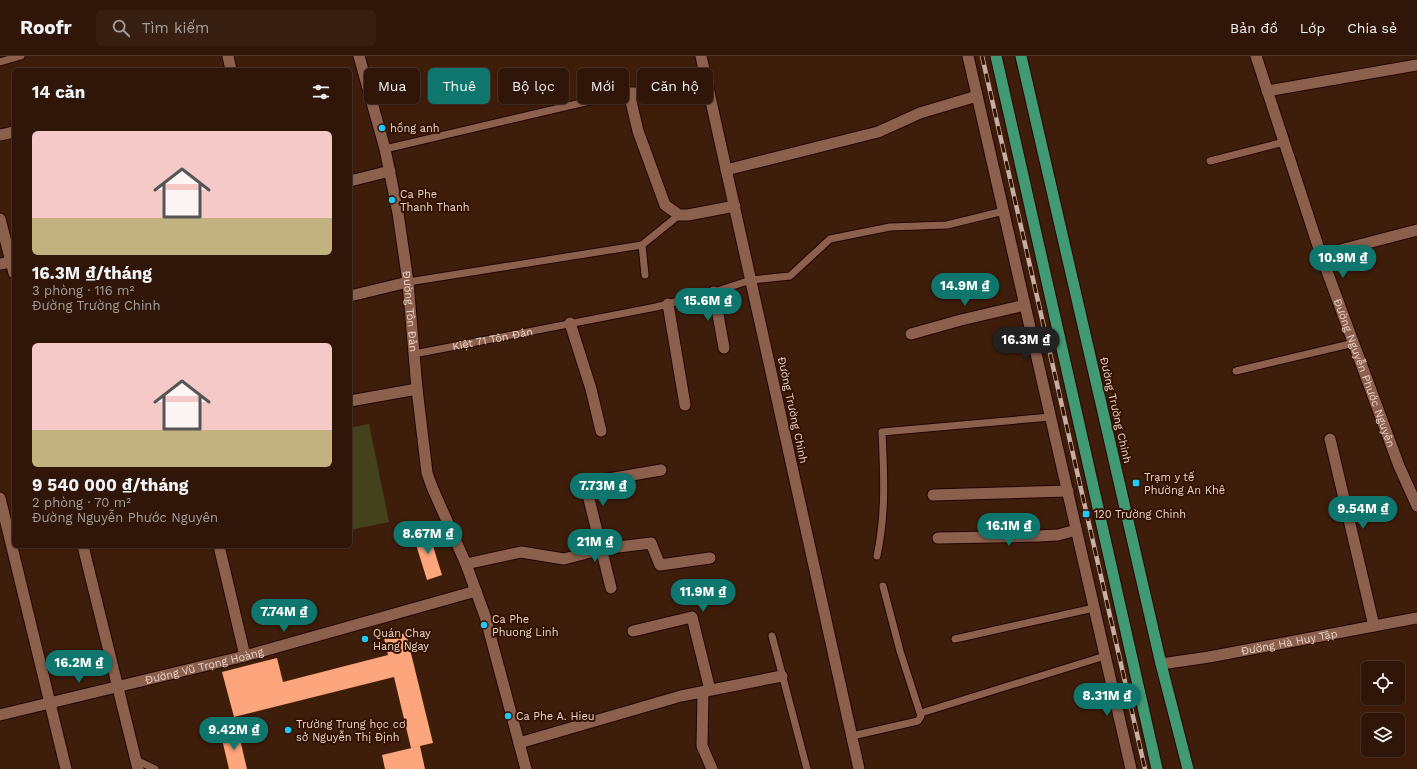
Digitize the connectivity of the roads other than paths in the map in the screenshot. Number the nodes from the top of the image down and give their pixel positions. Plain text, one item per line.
1 (22, 56) edge
2 (228, 56) edge
3 (359, 56) edge
4 (701, 56) edge
5 (968, 56) edge
6 (996, 56) edge
7 (1021, 56) edge
8 (1256, 56) edge
9 (0, 62) edge
10 (1417, 65) edge
11 (231, 68) edge
12 (704, 68) edge
13 (1267, 91) junction
14 (977, 96) junction
15 (629, 102) edge
16 (578, 104) edge
17 (711, 104) edge
18 (12, 132) edge
19 (0, 135) edge
20 (1284, 142) junction
21 (385, 148) junction
22 (1210, 161) dead end
23 (726, 170) junction
24 (390, 171) junction
25 (352, 181) edge
26 (734, 206) junction
27 (1004, 211) junction
28 (679, 215) junction
29 (0, 219) edge
30 (1417, 230) edge
31 (642, 245) junction
32 (1322, 255) junction
33 (8, 262) edge
34 (645, 275) dead end
35 (751, 280) junction
36 (408, 282) junction
37 (714, 292) junction
38 (352, 296) edge
39 (668, 304) junction
40 (1025, 305) junction
41 (570, 323) junction
42 (911, 334) dead end
43 (1354, 343) junction
44 (724, 348) dead end
45 (414, 354) junction
46 (1236, 372) dead end
47 (417, 389) junction
48 (352, 401) edge
49 (685, 405) dead end
50 (1051, 417) junction
51 (600, 431) dead end
52 (1330, 439) dead end
53 (661, 470) dead end
54 (1068, 491) junction
55 (932, 496) dead end
56 (0, 498) edge
57 (1417, 506) edge
58 (1076, 530) junction
59 (938, 538) dead end
60 (12, 547) edge
61 (12, 548) edge
62 (83, 548) edge
63 (219, 548) edge
64 (602, 549) junction
65 (878, 556) dead end
66 (710, 558) dead end
67 (466, 564) junction
68 (883, 586) dead end
69 (611, 588) dead end
70 (476, 591) junction
71 (1094, 608) junction
72 (1417, 618) edge
73 (1374, 626) junction
74 (633, 631) dead end
75 (772, 636) dead end
76 (955, 638) dead end
77 (245, 656) junction
78 (1105, 658) junction
79 (1161, 664) junction
80 (782, 676) junction
81 (118, 687) junction
82 (707, 691) junction
83 (50, 702) junction
84 (922, 713) junction
85 (0, 715) edge
86 (852, 736) junction
87 (519, 743) junction
88 (137, 764) edge
89 (66, 769) edge
90 (155, 769) edge
91 (526, 769) edge
92 (712, 769) edge
93 (807, 769) edge
94 (860, 769) edge
95 (1131, 769) edge
96 (1157, 769) edge
97 (1188, 769) edge

1 - 9 lane
2 - 11 street
3 - 21 street, Đường Tôn Đản
4 - 12 street, Đường Trường Chinh
5 - 14 street
6 - 96 highway
7 - 79 highway, Đường Trường Chinh
8 - 13 street, Đường Nguyễn Phước Nguyên
10 - 13 street
13 - 20 street, Đường Nguyễn Phước Nguyên
14 - 23 street
14 - 27 street
15 - 28 street
16 - 21 lane
17 - 23 street, Đường Trường Chinh
18 - 19 street
20 - 22 lane
20 - 32 street, Đường Nguyễn Phước Nguyên
21 - 24 street, Đường Tôn Đản
23 - 26 street, Đường Trường Chinh
24 - 25 street
24 - 36 street, Đường Tôn Đản
26 - 28 street
26 - 35 street, Đường Trường Chinh
27 - 35 lane, Kiệt 71 Tôn Đản
27 - 40 street
28 - 31 lane
29 - 33 street
30 - 32 street
31 - 34 lane
31 - 36 lane
32 - 43 street, Đường Nguyễn Phước Nguyên
35 - 37 lane, Kiệt 71 Tôn Đản
35 - 86 street, Đường Trường Chinh
36 - 38 street
36 - 45 street, Đường Tôn Đản
37 - 39 lane, Kiệt 71 Tôn Đản
37 - 44 street
39 - 41 lane, Kiệt 71 Tôn Đản
39 - 49 street
40 - 42 street
40 - 50 street
41 - 45 lane, Kiệt 71 Tôn Đản
41 - 51 street
43 - 46 lane
43 - 57 street, Đường Nguyễn Phước Nguyên
45 - 47 street, Đường Tôn Đản
47 - 48 street
47 - 67 street, Đường Tôn Đản
50 - 54 street
50 - 65 lane
52 - 73 street
53 - 64 street
54 - 55 street
54 - 58 street
56 - 60 street
58 - 59 street
58 - 71 street
61 - 83 street
62 - 81 street
63 - 77 street
64 - 66 street
64 - 67 street
64 - 69 street
67 - 70 street, Đường Tôn Đản
68 - 84 lane
70 - 77 street, Đường Vũ Trọng Hoàng
70 - 87 street, Đường Tôn Đản
71 - 76 lane
71 - 78 street
72 - 73 street, Đường Hà Huy Tập
73 - 79 street, Đường Hà Huy Tập
74 - 82 street
75 - 80 lane
77 - 81 street, Đường Vũ Trọng Hoàng
78 - 84 lane
78 - 95 street
79 - 97 highway, Đường Trường Chinh
80 - 82 street
80 - 93 lane
81 - 83 street, Đường Vũ Trọng Hoàng
81 - 88 street
82 - 87 street
82 - 92 street
83 - 85 street, Đường Vũ Trọng Hoàng
83 - 89 street
84 - 86 lane
86 - 94 street, Đường Trường Chinh
87 - 91 street, Đường Tôn Đản
88 - 90 lane

